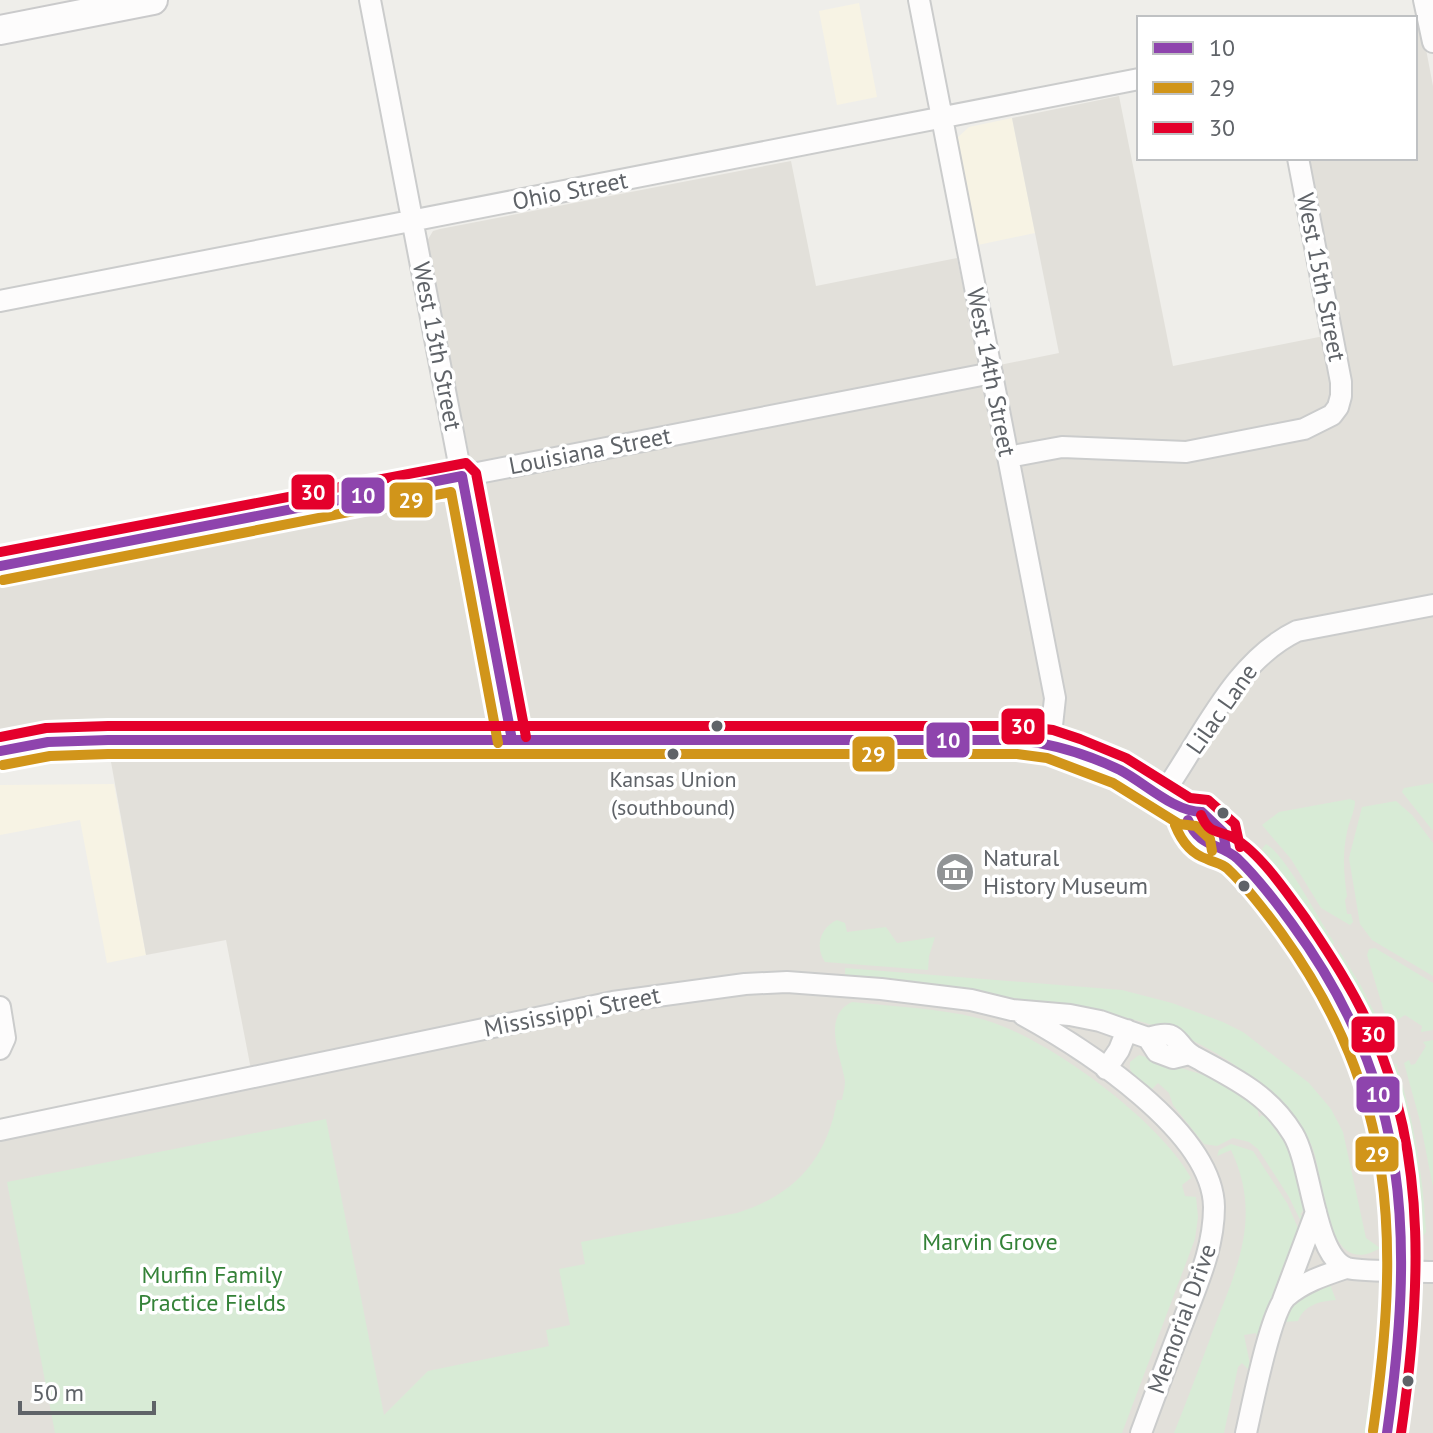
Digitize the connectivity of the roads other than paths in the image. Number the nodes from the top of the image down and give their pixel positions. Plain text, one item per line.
1 (153, 0) edge
2 (370, 0) edge
3 (919, 0) edge
4 (1424, 0) edge
5 (0, 30) edge
6 (1433, 42) edge
7 (1137, 79) edge
8 (942, 118) junction
9 (1298, 160) edge
10 (413, 222) junction
11 (0, 301) edge
12 (992, 373) junction
13 (1008, 457) junction
14 (462, 476) junction
15 (0, 566) edge
16 (1433, 605) edge
17 (512, 740) junction
18 (1050, 744) junction
19 (0, 751) edge
20 (1162, 795) junction
21 (0, 1007) edge
22 (1012, 1010) junction
23 (1127, 1030) junction
24 (0, 1049) edge
25 (1106, 1069) junction
26 (0, 1130) edge
27 (1316, 1212) junction
28 (1346, 1268) junction
29 (1403, 1271) junction
30 (1433, 1272) edge
31 (1283, 1300) junction
32 (1141, 1433) edge
33 (1246, 1433) edge
34 (1387, 1433) edge

1 - 5 main road
2 - 10 street, West 13th Street
3 - 8 street, West 14th Street
4 - 6 street
7 - 8 street, Ohio Street
8 - 10 street, Ohio Street
8 - 12 street, West 14th Street
9 - 13 street, West 15th Street
10 - 11 street, Ohio Street
10 - 14 street, West 13th Street
12 - 13 street, West 14th Street
12 - 14 street, Louisiana Street
13 - 18 street, West 14th Street
14 - 15 street, Louisiana Street
14 - 17 street, West 13th Street
16 - 20 street, Lilac Lane
17 - 18 street
17 - 19 street
18 - 20 street
20 - 29 street
21 - 24 street
22 - 23 street, Mississippi Street
22 - 25 street, Memorial Drive
22 - 26 street, Mississippi Street
23 - 25 street
23 - 27 street, Mississippi Street
25 - 32 street, Memorial Drive
27 - 28 street, Mississippi Street
27 - 31 street
28 - 29 street
28 - 31 street
29 - 30 street
29 - 34 street
31 - 33 street

